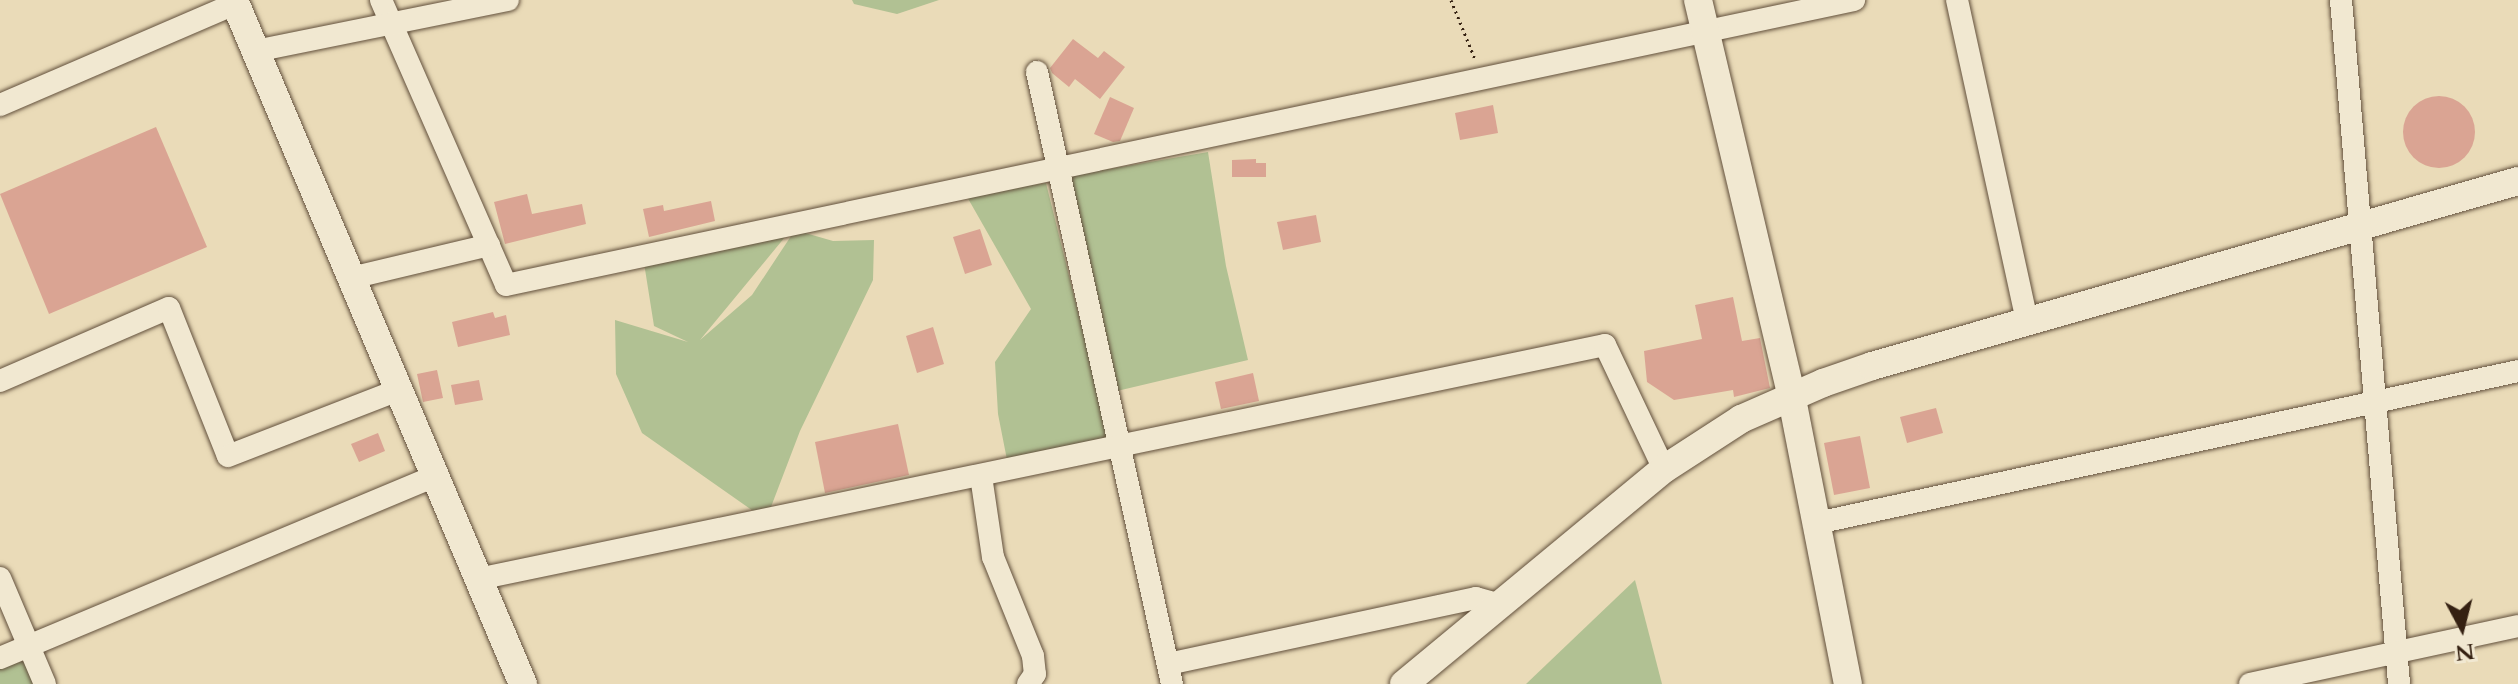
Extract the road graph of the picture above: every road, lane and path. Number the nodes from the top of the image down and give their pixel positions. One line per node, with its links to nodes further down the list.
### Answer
1 (381, 0): 9 (street)
2 (508, 0): 9 (street)
3 (1451, 0): 13 (path)
4 (1698, 0): 10 (street)
5 (1854, 0): 10 (street)
6 (1957, 0): 20 (street)
7 (2341, 0): 17 (street)
8 (235, 2): 11 (street); 14 (street)
9 (390, 22): 11 (street); 18 (street)
10 (1705, 30): 13 (street); 24 (street)
11 (255, 51): 19 (street)
12 (1037, 72): 15 (street)
13 (1482, 77): 15 (street)
14 (0, 105)
15 (1056, 168): 18 (street); 26 (street)
16 (2518, 181): 17 (street)
17 (2361, 226): 20 (street); 25 (street)
18 (489, 245): 19 (street)
19 (351, 278): 23 (street)
20 (2027, 322): 24 (street)
21 (2518, 371): 25 (street)
22 (0, 381): 23 (street)
23 (398, 390): 28 (street)
24 (1792, 399): 27 (street); 30 (street)
25 (2375, 401): 30 (street); 36 (street)
26 (1119, 448): 27 (street); 29 (street); 38 (street)
27 (1664, 469): 33 (street)
28 (435, 476): 32 (street); 35 (street)
29 (981, 476): 32 (street); 42 (street)
30 (1817, 523): 44 (street)
31 (0, 578): 35 (street)
32 (478, 579): 41 (street)
33 (1500, 605): 38 (street); 39 (street)
34 (2518, 626): 36 (street)
35 (28, 645): 37 (street); 40 (street)
36 (2396, 652): 45 (street); 46 (street)
37 (0, 658)
38 (1170, 674)
39 (1434, 674): 43 (street)
40 (45, 684)
41 (523, 684)
42 (1028, 684)
43 (1404, 684)
44 (1848, 684)
45 (2250, 684)
46 (2399, 684)

